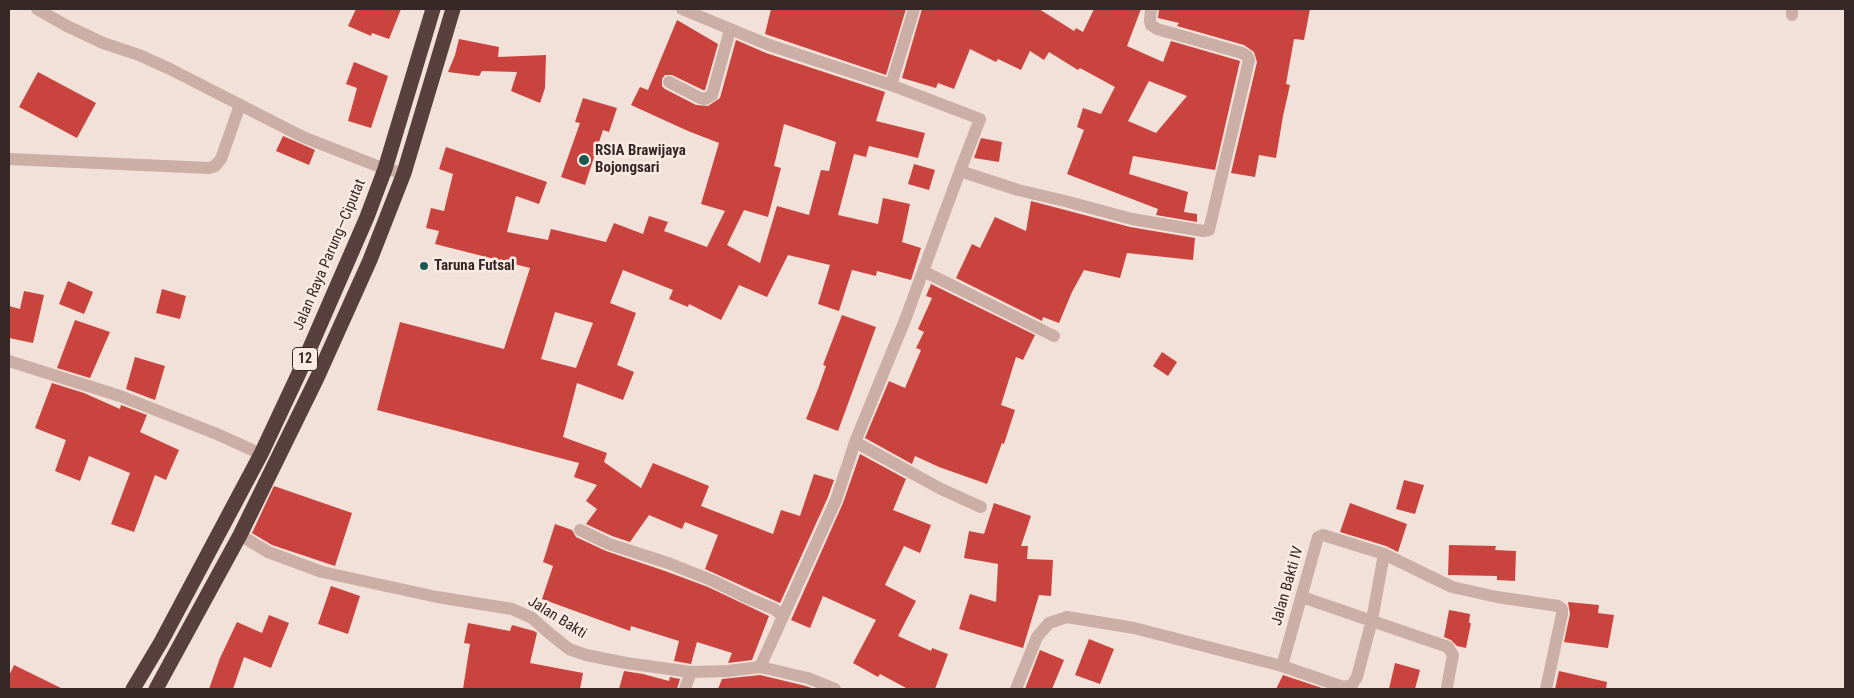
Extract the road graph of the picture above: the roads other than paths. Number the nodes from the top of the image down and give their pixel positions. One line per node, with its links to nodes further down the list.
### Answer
1 (37, 9): 10 (street)
2 (433, 9): 12 (highway, Jalan Raya Parung—Ciputat / 12)
3 (452, 9): 14 (highway, 12)
4 (685, 9): 7 (street)
5 (914, 9): 9 (street)
6 (1151, 9): 13 (street)
7 (730, 30): 8 (street); 9 (street)
8 (670, 82)
9 (891, 85): 13 (street)
10 (240, 106): 11 (street); 12 (street)
11 (9, 159)
12 (385, 169): 14 (street); 19 (highway, Jalan Raya Parung—Ciputat / 12)
13 (960, 171): 15 (street)
14 (404, 173): 22 (highway, 12)
15 (923, 271): 16 (street); 18 (street)
16 (1054, 336)
17 (9, 361): 19 (street)
18 (855, 442): 20 (street); 25 (street)
19 (261, 454): 31 (highway, Jalan Raya Parung—Ciputat / 12)
20 (981, 506)
21 (580, 530): 25 (street)
22 (240, 535): 29 (street, Jalan Bakti); 32 (highway, 12)
23 (1384, 554): 24 (street, Jalan Bakti IV); 26 (street); 36 (street, Jalan Bakti IV)
24 (1302, 597): 26 (street); 27 (street, Jalan Bakti IV)
25 (783, 616): 28 (street)
26 (1372, 620): 27 (street); 30 (street)
27 (1282, 666): 35 (street)
28 (760, 667): 29 (street, Jalan Bakti); 34 (street, Jalan Bakti)
29 (691, 672): 33 (street)
30 (1447, 687)
31 (134, 689)
32 (156, 689)
33 (685, 689)
34 (833, 689)
35 (1016, 689)
36 (1546, 689)

